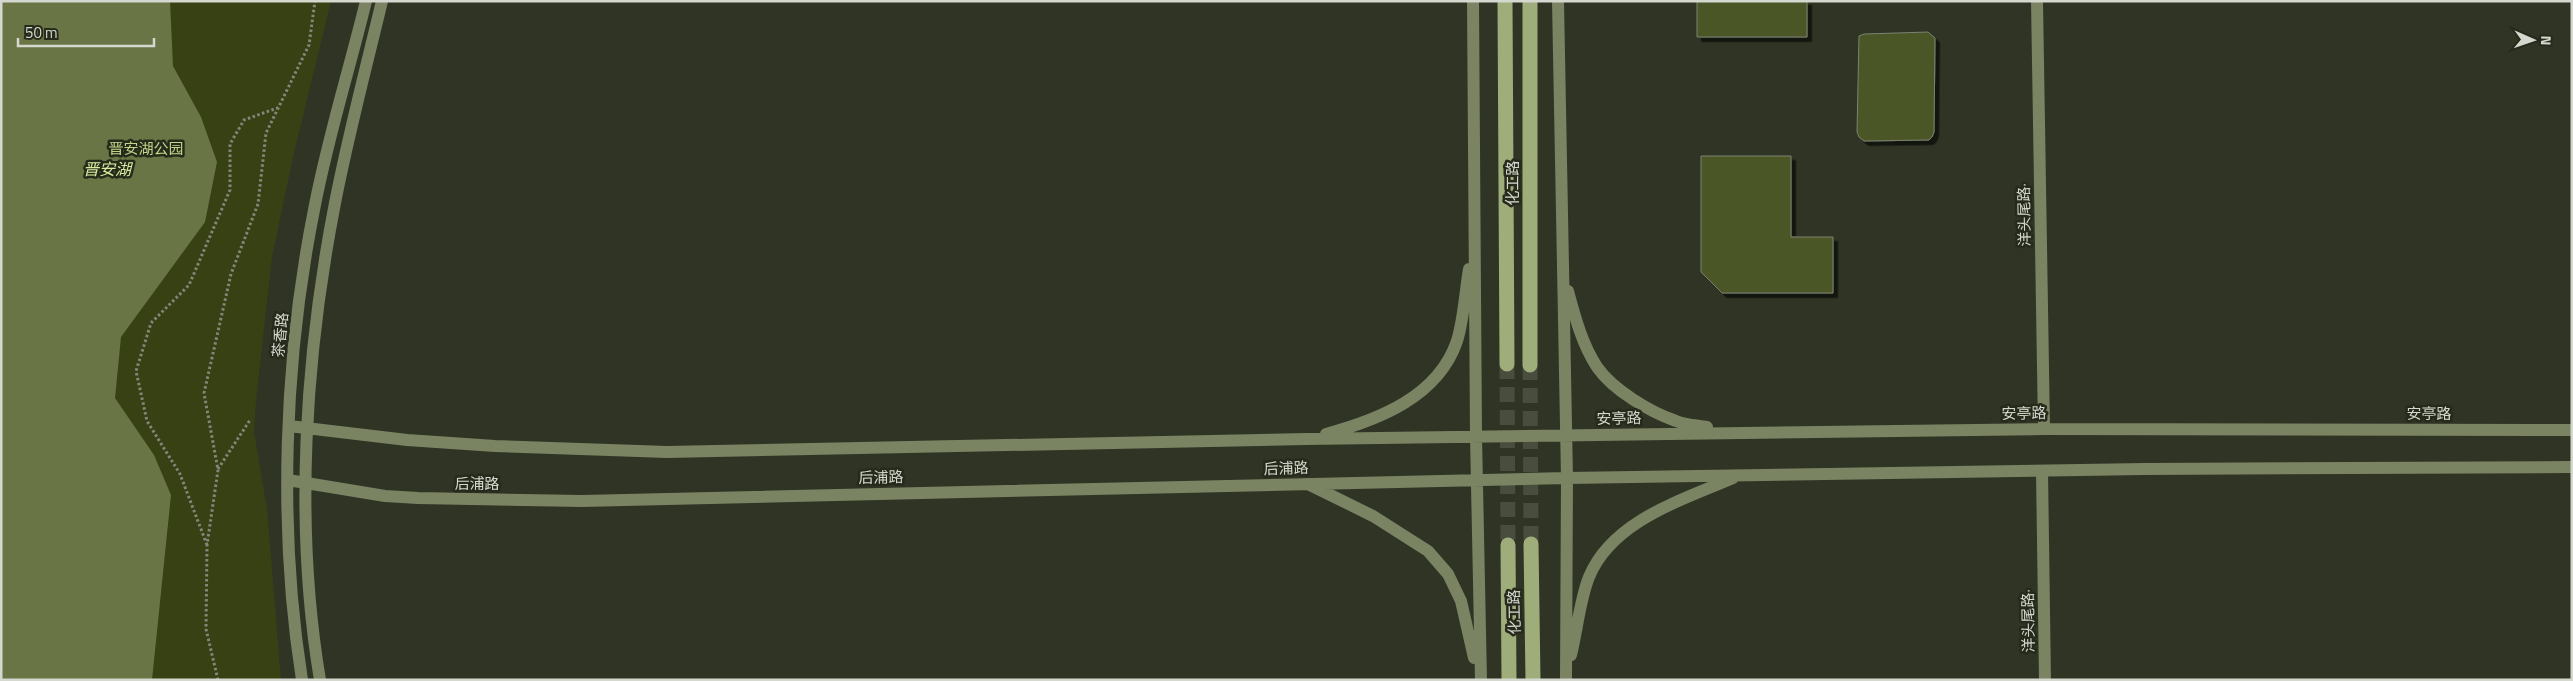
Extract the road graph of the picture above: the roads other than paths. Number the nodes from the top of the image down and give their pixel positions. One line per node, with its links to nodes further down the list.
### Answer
1 (366, 1): 12 (main road, 茶香路)
2 (382, 1): 13 (main road)
3 (1473, 1): 8 (main road)
4 (1505, 1): 10 (highway, 化工路)
5 (1530, 1): 11 (highway, 化工路)
6 (1558, 1): 9 (main road)
7 (2037, 1): 14 (main road, 洋头尾路·)
8 (1475, 237): 18 (main road); 19 (main road)
9 (1563, 273): 16 (main road); 17 (main road)
10 (1507, 364)
11 (1530, 365)
12 (289, 426): 13 (main road, 后浦路); 24 (main road, 茶香路)
13 (308, 429): 19 (main road, 后浦路); 27 (main road)
14 (2044, 429): 15 (main road, 安亭路); 16 (main road, 安亭路)
15 (2572, 430)
16 (1739, 433): 17 (main road, 安亭路)
17 (1566, 435): 18 (main road, 安亭路); 23 (main road)
18 (1476, 436): 19 (main road, 后浦路); 25 (main road)
19 (1306, 439)
20 (2572, 467): 21 (main road)
21 (2042, 471): 22 (main road); 36 (main road, 洋头尾路·)
22 (1740, 476): 23 (main road); 35 (main road)
23 (1567, 478): 25 (main road); 35 (main road)
24 (288, 480): 27 (main road, 后浦路); 30 (main road, 茶香路)
25 (1476, 480): 26 (main road, 后浦路); 32 (main road)
26 (1305, 483): 27 (main road, 后浦路); 32 (main road)
27 (308, 484): 31 (main road)
28 (1531, 544): 34 (highway, 化工路)
29 (1508, 545): 33 (highway, 化工路)
30 (302, 680)
31 (320, 680)
32 (1480, 680)
33 (1509, 680)
34 (1533, 680)
35 (1566, 680)
36 (2045, 680)

